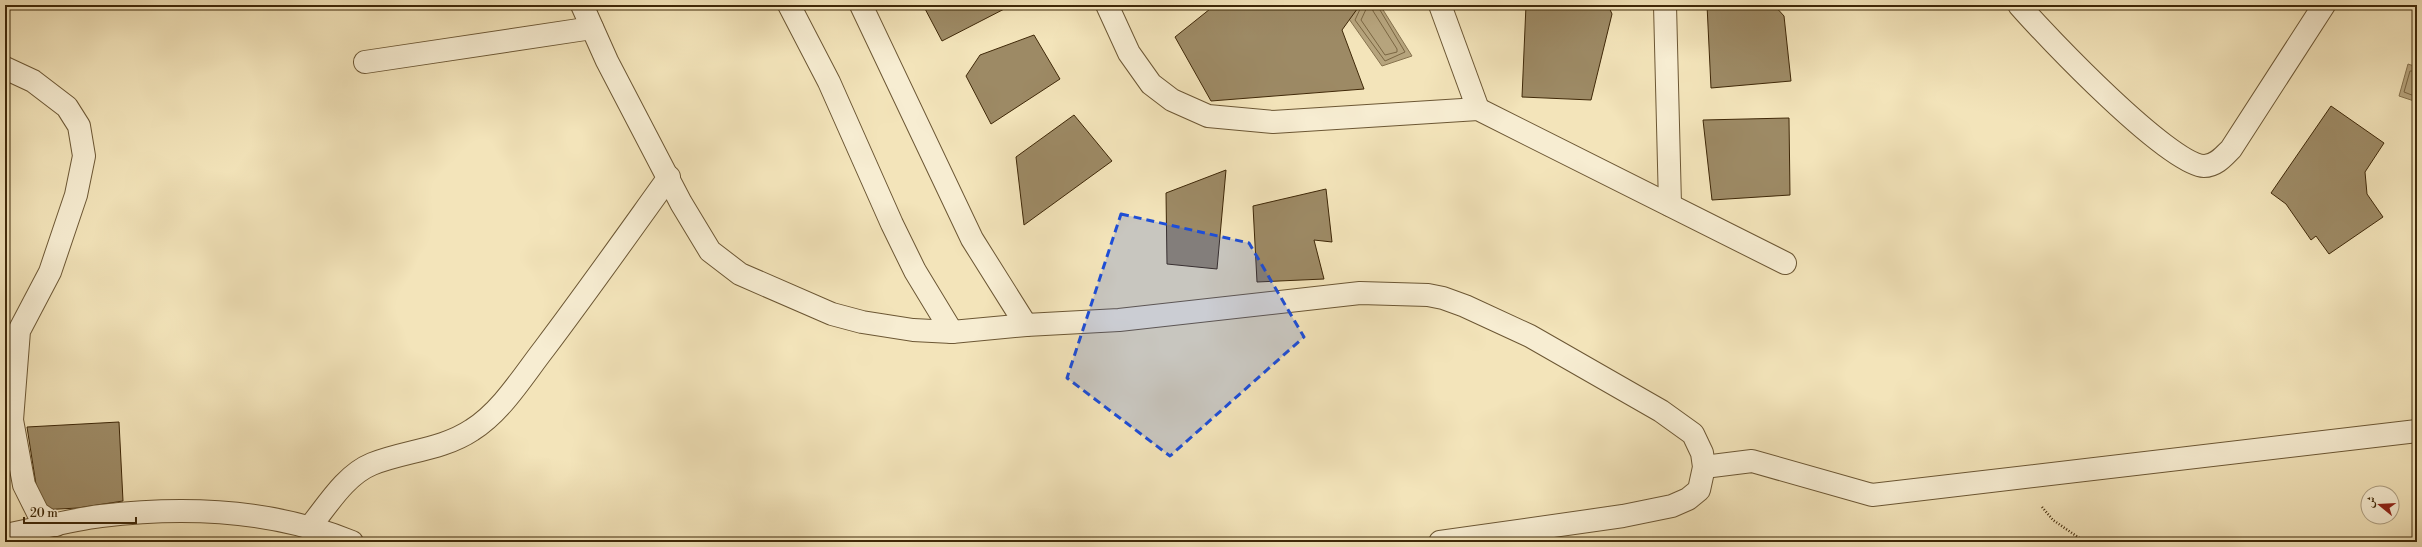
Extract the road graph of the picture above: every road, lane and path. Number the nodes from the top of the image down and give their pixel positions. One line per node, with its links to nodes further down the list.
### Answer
1 (582, 5): 9 (street)
2 (789, 5): 17 (street)
3 (861, 5): 16 (street)
4 (1107, 5): 12 (street)
5 (1440, 5): 12 (street)
6 (1665, 5): 14 (street)
7 (2019, 5): 8 (street)
8 (2324, 5)
9 (592, 28): 10 (street); 13 (street)
10 (365, 62)
11 (5, 68): 21 (street)
12 (1478, 109): 14 (street)
13 (669, 177): 17 (street); 22 (street)
14 (1670, 205): 15 (street)
15 (1785, 263)
16 (1026, 324): 17 (street); 19 (street)
17 (952, 332)
18 (2417, 431): 20 (street)
19 (1704, 467): 20 (street); 25 (street)
20 (2014, 477): 26 (path)
21 (56, 525): 22 (street); 23 (street)
22 (309, 528): 24 (street)
23 (5, 535)
24 (352, 542)
25 (1440, 542)
26 (2085, 542)

